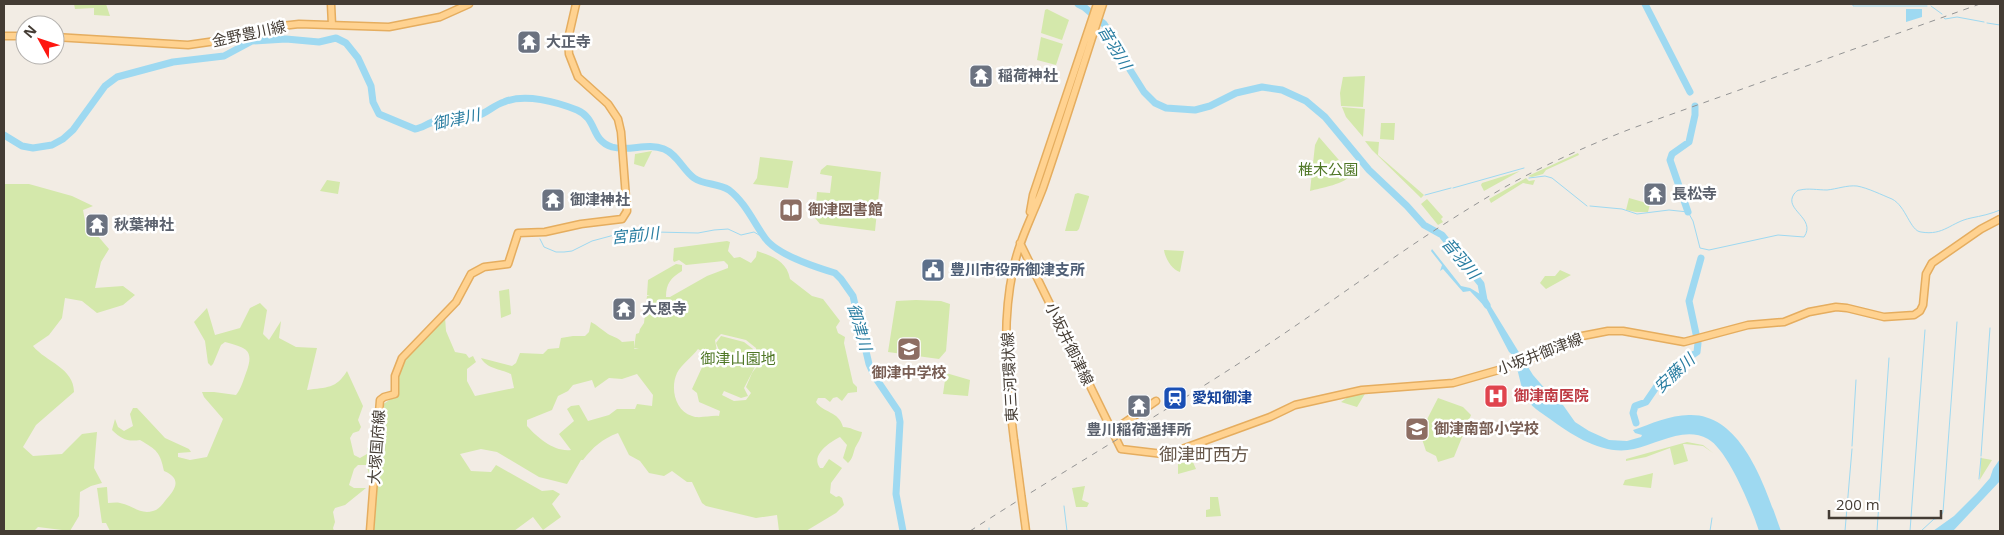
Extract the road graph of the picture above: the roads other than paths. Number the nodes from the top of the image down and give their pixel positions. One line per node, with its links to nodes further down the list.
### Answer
1 (331, 4): 6 (main road)
2 (469, 4): 6 (main road, 金野豊川線)
3 (576, 4): 13 (main road, 大塚国府線)
4 (1097, 4): 7 (main road, 東三河環状線)
5 (1103, 4): 7 (main road, 東三河環状線)
6 (332, 25): 8 (main road, 金野豊川線)
7 (1091, 31): 10 (main road, 東三河環状線)
8 (65, 38)
9 (2000, 219): 12 (main road, 小坂井御津線)
10 (1020, 243): 12 (main road, 小坂井御津線); 14 (main road, 東三河環状線, bridge)
11 (1156, 401): 12 (main road)
12 (1111, 432)
13 (370, 531)
14 (1026, 531)

